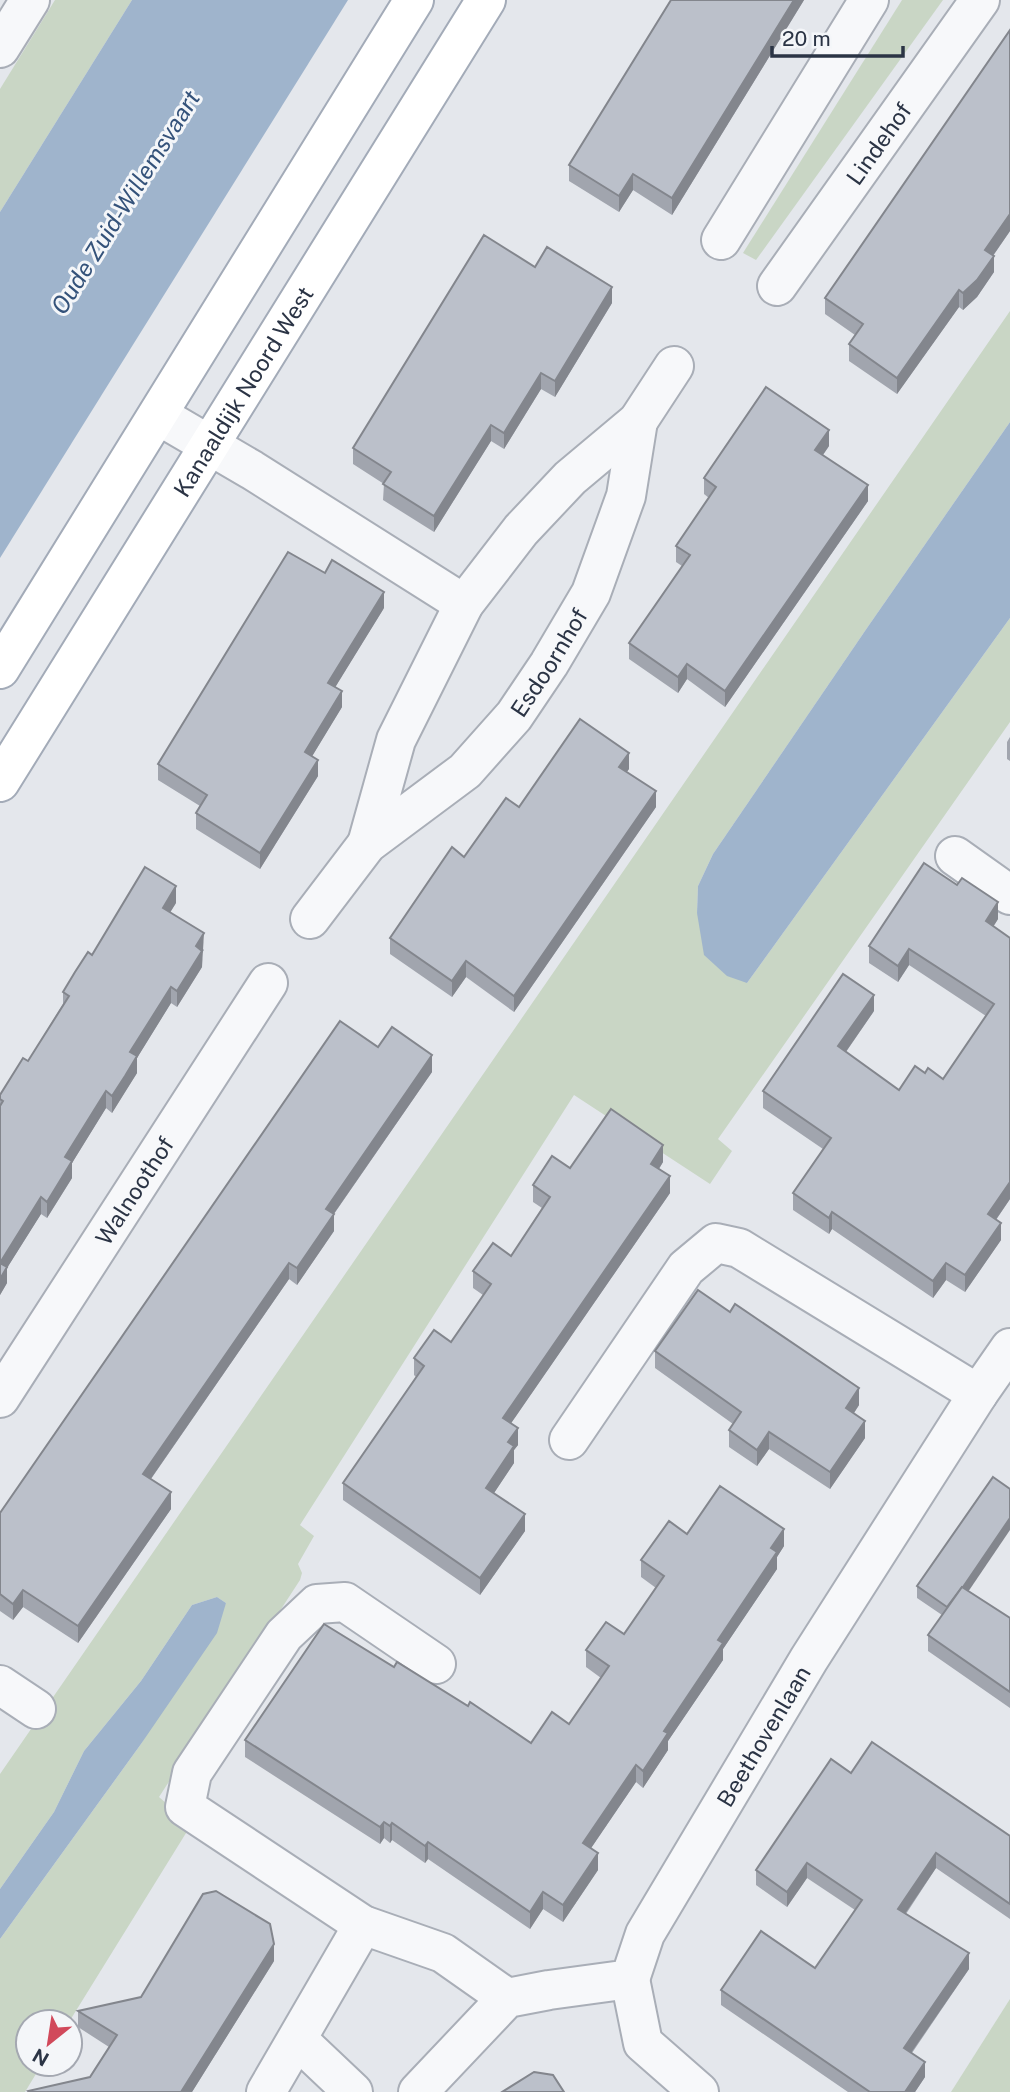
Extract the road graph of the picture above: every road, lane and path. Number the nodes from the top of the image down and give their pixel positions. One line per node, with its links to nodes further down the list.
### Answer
1 (30, 0): 6 (street)
2 (414, 0): 10 (main road)
3 (486, 0): 12 (main road, Kanaaldijk Noord West)
4 (869, 0): 7 (street)
5 (980, 0): 8 (street, Lindehof)
6 (0, 48)
7 (721, 240)
8 (776, 286)
9 (674, 366): 11 (street, Esdoornhof)
10 (158, 415): 12 (street); 14 (main road)
11 (638, 421): 13 (street, Esdoornhof); 16 (street, Esdoornhof)
12 (210, 446): 13 (street); 15 (main road, Kanaaldijk Noord West)
13 (464, 604): 16 (street, Esdoornhof)
14 (0, 669)
15 (0, 782)
16 (367, 844): 19 (street, Esdoornhof)
17 (955, 856): 18 (street)
18 (1010, 895)
19 (310, 919)
20 (268, 983): 23 (street, Walnoothof)
21 (1010, 1348): 22 (street, Beethovenlaan)
22 (978, 1394): 24 (street); 29 (street, Beethovenlaan)
23 (0, 1398)
24 (569, 1440)
25 (436, 1664): 28 (street)
26 (0, 1685): 27 (street)
27 (36, 1709)
28 (363, 1925): 30 (street); 31 (street)
29 (629, 1979): 30 (street); 35 (street)
30 (507, 1998): 34 (street)
31 (298, 2040): 32 (street); 33 (street)
32 (266, 2092)
33 (353, 2092)
34 (418, 2092)
35 (699, 2092)

